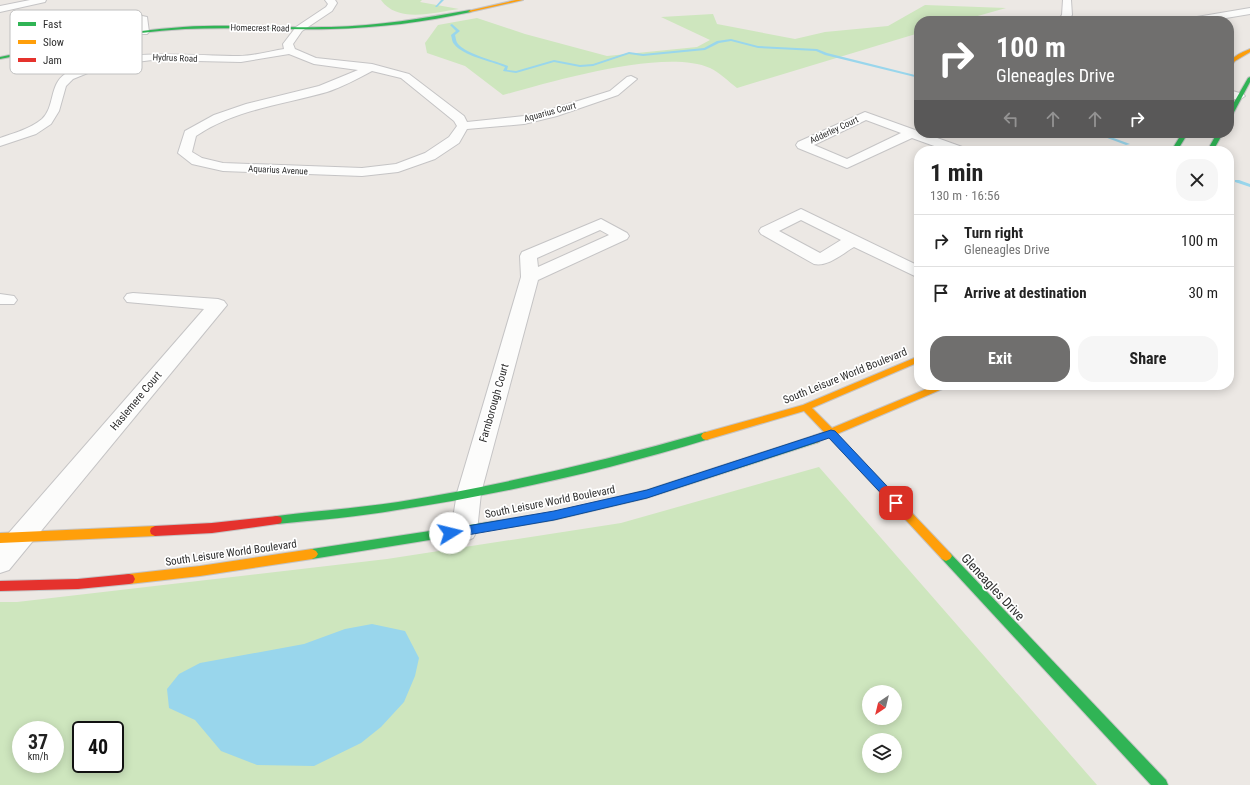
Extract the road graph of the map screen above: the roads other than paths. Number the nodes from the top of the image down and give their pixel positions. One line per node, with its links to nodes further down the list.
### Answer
1 (42, 0): 5 (street)
2 (329, 0): 10 (street)
3 (521, 0): 10 (street, Homecrest Road)
4 (1067, 0): 7 (street)
5 (0, 9)
6 (1250, 11): 8 (street)
7 (1066, 16)
8 (1220, 16)
9 (142, 19): 11 (street)
10 (299, 29): 11 (street, Homecrest Road); 13 (street)
11 (144, 32)
12 (1250, 50): 17 (street)
13 (290, 51): 16 (street, Hydrus Road); 18 (street)
14 (10, 56): 15 (street, Homecrest Road)
15 (0, 58)
16 (142, 58)
17 (1234, 59)
18 (372, 67): 23 (street); 23 (street, Aquarius Avenue)
19 (77, 74): 26 (street, Hydrus Road)
20 (1250, 78): 22 (street)
21 (631, 79): 23 (street, Aquarius Court)
22 (1234, 95)
23 (463, 126)
24 (912, 133): 24 (street, Adderley Court)
25 (925, 138): 27 (street, Adderley Court)
26 (0, 142)
27 (947, 146)
28 (853, 240): 29 (street)
29 (914, 270)
30 (530, 277): 36 (street, Farnborough Court)
31 (133, 298): 38 (street, Haslemere Court)
32 (914, 361): 34 (street, South Leisure World Boulevard)
33 (932, 390): 35 (street, South Leisure World Boulevard)
34 (806, 407): 35 (street, Gleneagles Drive); 36 (street, South Leisure World Boulevard)
35 (831, 434): 37 (street, South Leisure World Boulevard); 41 (street, Gleneagles Drive)
36 (469, 493): 37 (street, Farnborough Court); 38 (street, South Leisure World Boulevard)
37 (464, 531): 40 (street, South Leisure World Boulevard)
38 (10, 538): 39 (street, Haslemere Court)
39 (0, 562)
40 (0, 586)
41 (1161, 785)

